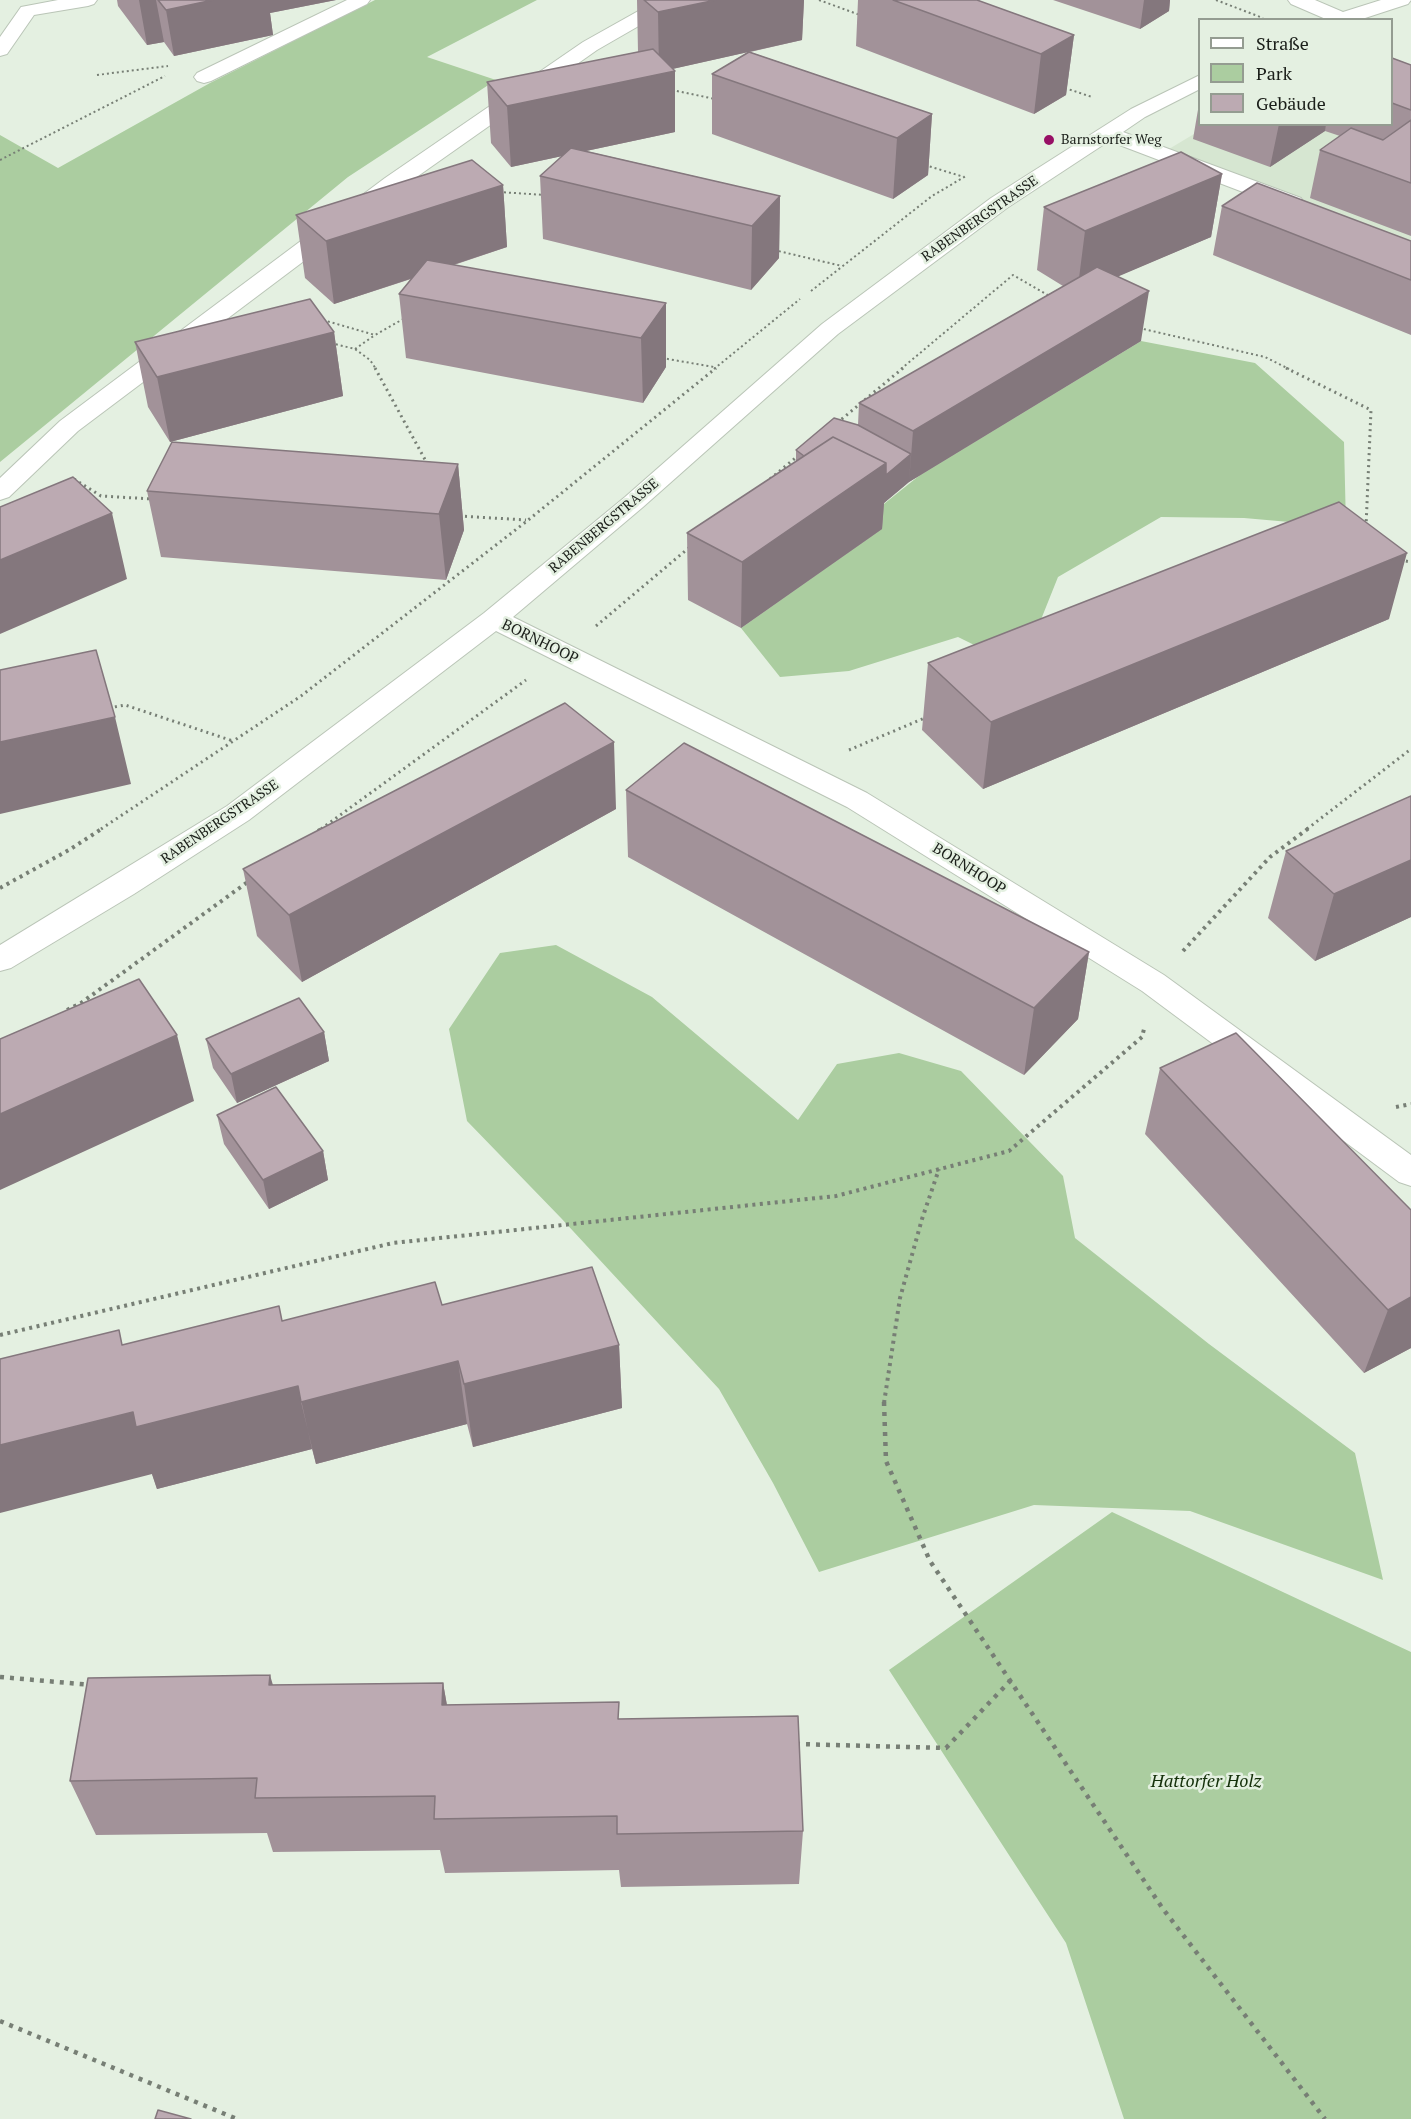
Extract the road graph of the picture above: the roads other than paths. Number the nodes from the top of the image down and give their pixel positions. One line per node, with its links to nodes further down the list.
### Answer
1 (88, 0): 8 (lane)
2 (361, 0): 9 (lane)
3 (675, 0): 13 (street)
4 (1298, 0): 6 (street)
5 (1401, 0): 7 (street)
6 (1338, 18)
7 (1343, 18)
8 (0, 50)
9 (204, 77)
10 (1198, 82): 11 (street, RABENBERGSTRASSE)
11 (1107, 133): 12 (street); 14 (street, RABENBERGSTRASSE)
12 (1312, 210)
13 (0, 492)
14 (494, 619): 15 (street, RABENBERGSTRASSE); 16 (street, BORNHOOP)
15 (0, 960)
16 (1411, 1173)

